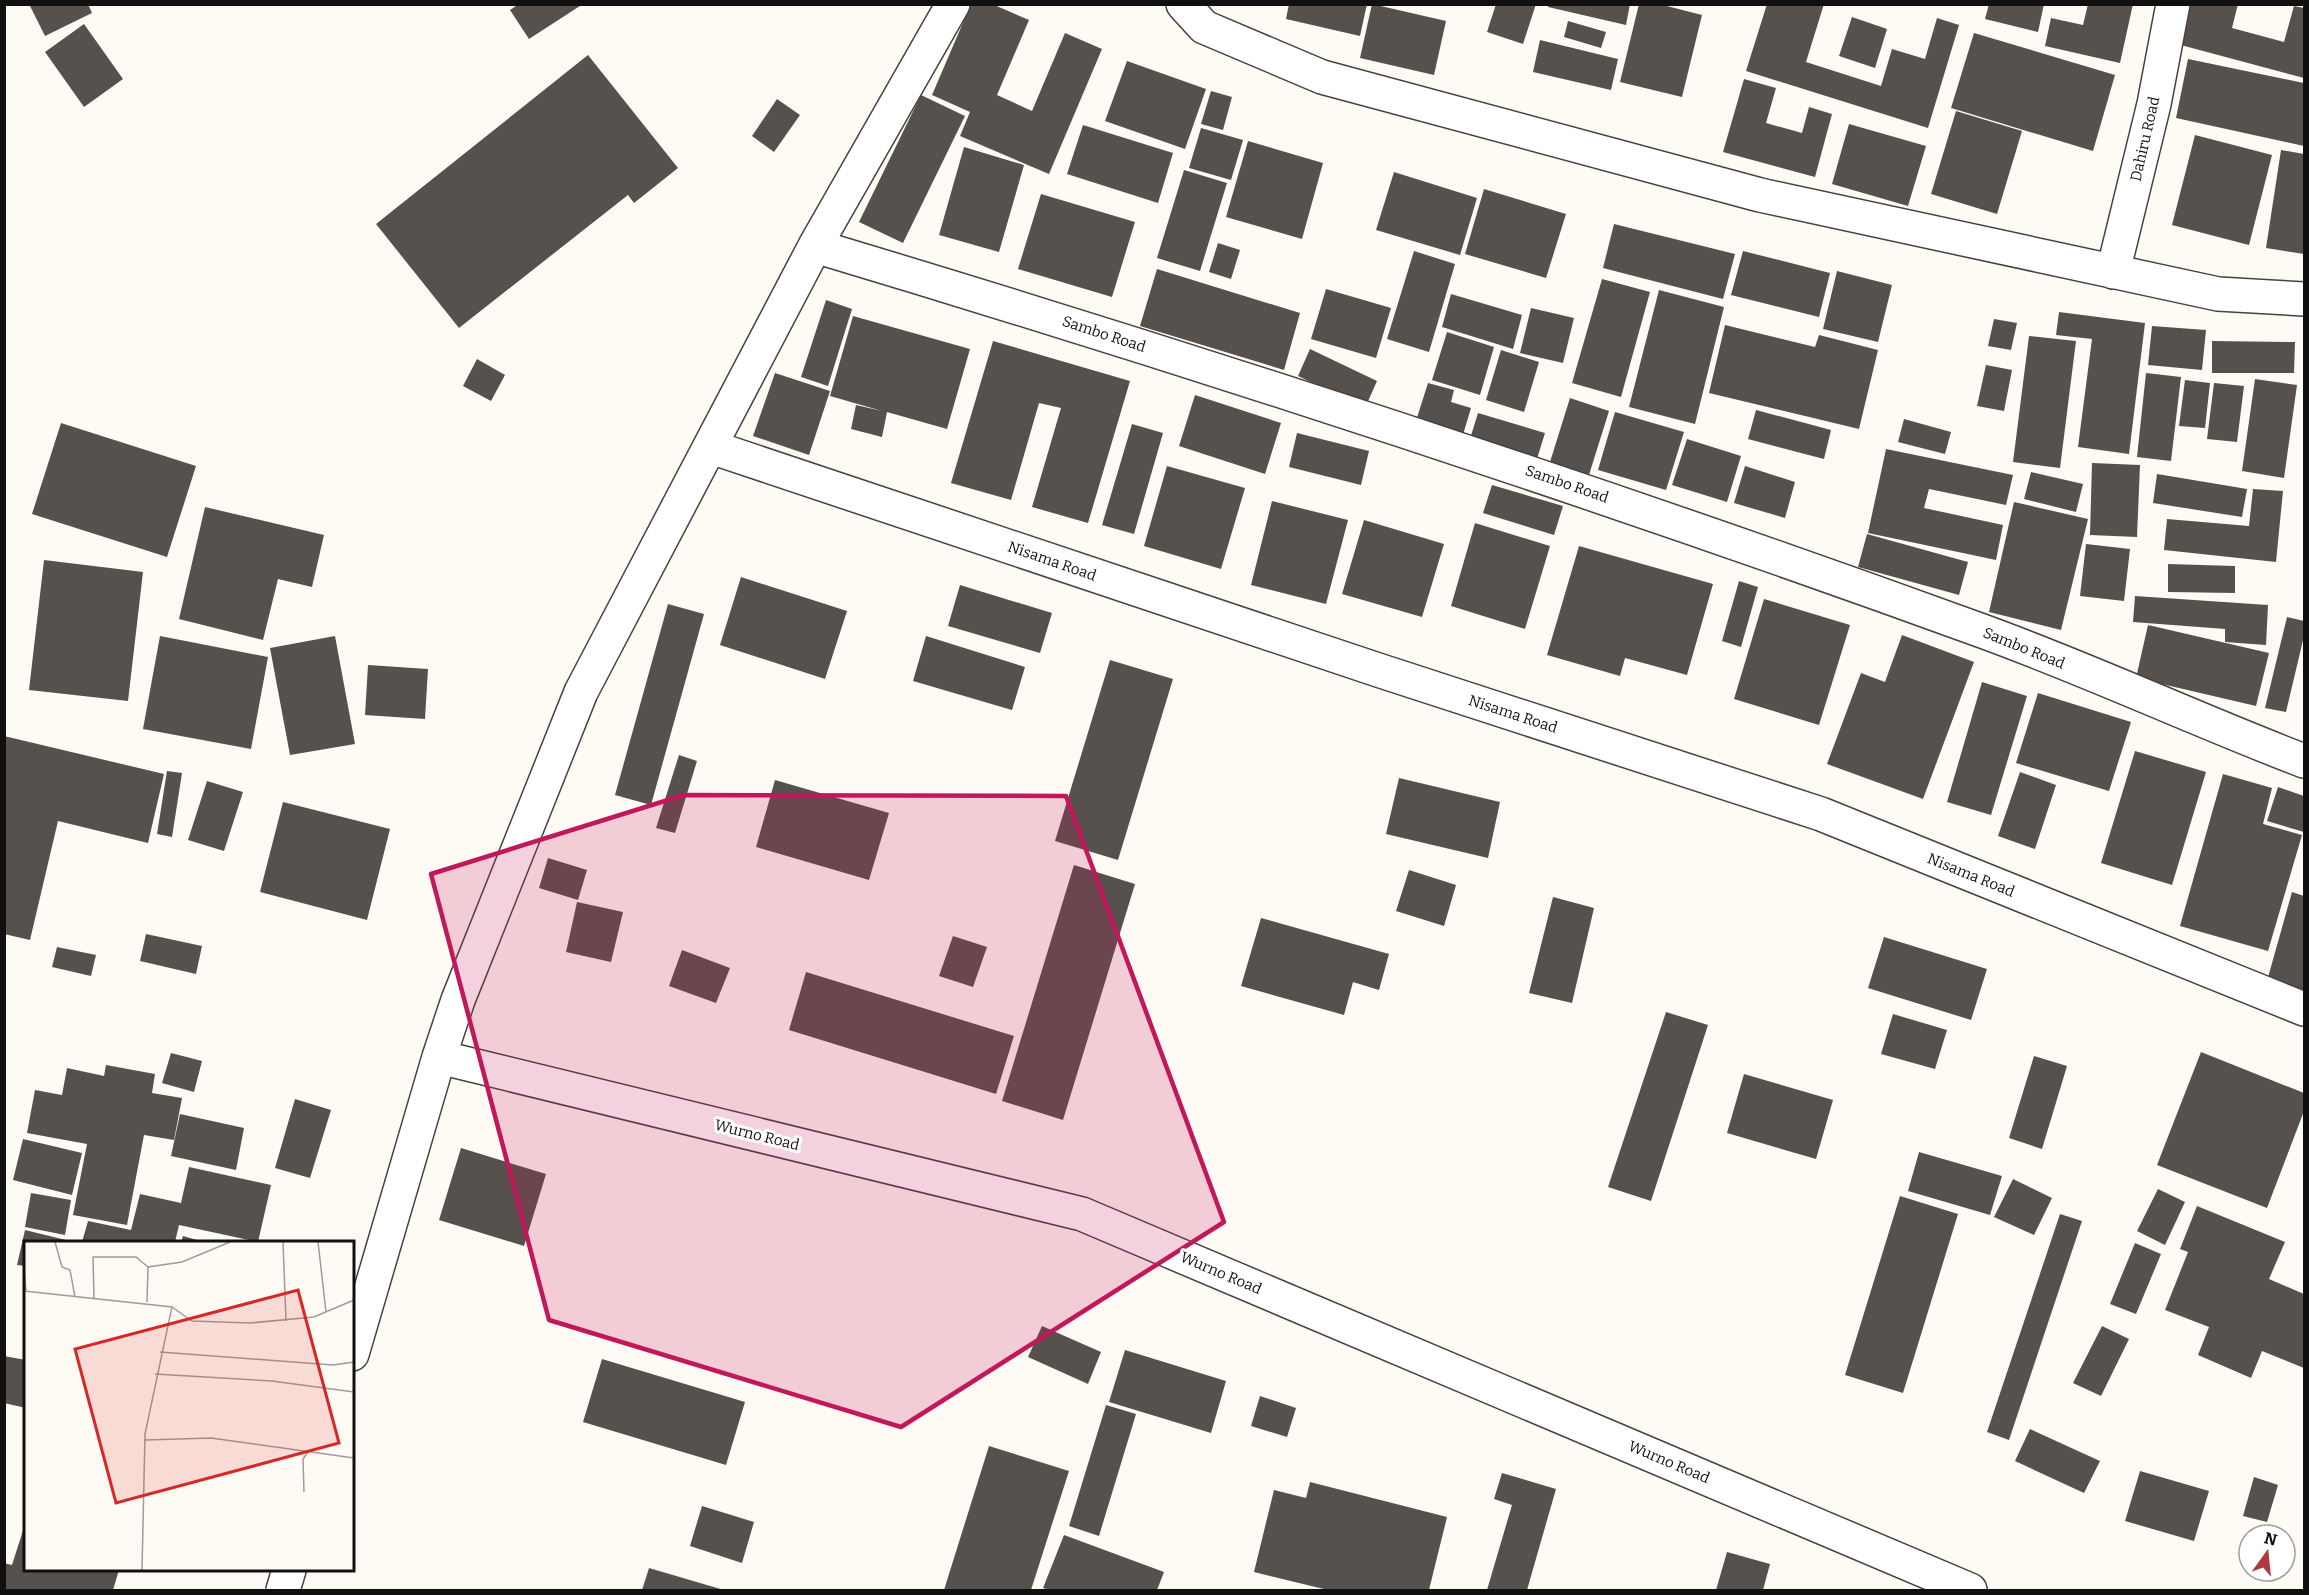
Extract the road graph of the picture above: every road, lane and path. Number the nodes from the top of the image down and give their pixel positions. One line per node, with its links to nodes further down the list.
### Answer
1 (953, 4): 4 (street)
2 (1183, 4): 5 (street)
3 (2173, 4): 5 (street, Dahiru Road)
4 (815, 246): 7 (street); 8 (street, Sambo Road)
5 (2113, 272): 6 (street)
6 (2304, 299)
7 (711, 447): 9 (street, Nisama Road); 10 (street)
8 (2304, 761)
9 (2304, 1008)
10 (439, 1057): 11 (street); 14 (street, Wurno Road)
11 (354, 1347)
12 (289, 1571): 13 (street)
13 (283, 1590)
14 (1970, 1590)

